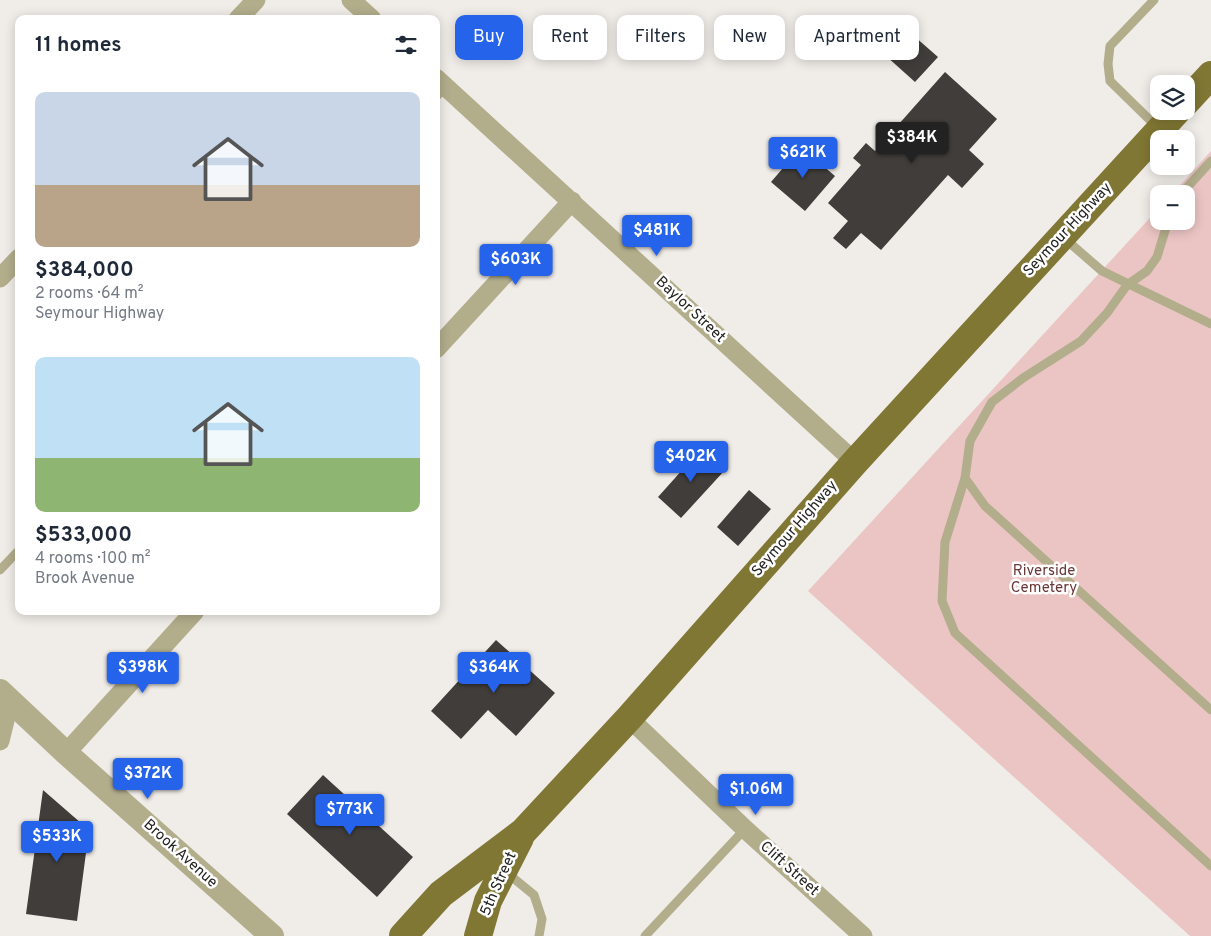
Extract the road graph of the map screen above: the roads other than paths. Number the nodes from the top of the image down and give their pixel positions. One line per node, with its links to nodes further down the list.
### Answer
1 (256, 0): 4 (street)
2 (351, 0): 5 (street)
3 (1154, 0): 9 (lane)
4 (242, 15)
5 (368, 15)
6 (1211, 75): 8 (main road)
7 (440, 88): 13 (street, Baylor Street)
8 (1195, 92)
9 (1150, 107)
10 (1169, 120): 15 (main road, Seymour Highway)
11 (1211, 161): 12 (lane)
12 (1189, 185)
13 (572, 201): 20 (street); 21 (street, Baylor Street)
14 (1165, 230): 18 (lane)
15 (1062, 236): 18 (lane); 21 (main road, Seymour Highway)
16 (15, 262): 17 (street)
17 (0, 278)
18 (1127, 285): 19 (lane); 22 (lane)
19 (1211, 324)
20 (440, 345)
21 (855, 462): 28 (main road, Seymour Highway)
22 (965, 478): 27 (lane); 33 (lane)
23 (15, 554): 24 (lane)
24 (0, 570)
25 (192, 615): 30 (street)
26 (5, 695): 29 (street); 30 (street, Brook Avenue)
27 (1211, 710)
28 (629, 718): 31 (street, Clift Street); 32 (main road, Seymour Highway)
29 (0, 741)
30 (66, 753): 36 (street, Brook Avenue)
31 (745, 829): 41 (lane); 42 (street, Clift Street)
32 (523, 832): 34 (main road, 5th Street); 37 (main road, Seymour Highway)
33 (1211, 866)
34 (504, 870): 35 (main road, 5th Street); 40 (lane)
35 (488, 901): 38 (main road); 39 (main road, 5th Street)
36 (272, 936)
37 (403, 936)
38 (460, 936)
39 (478, 936)
40 (539, 936)
41 (645, 936)
42 (863, 936)

